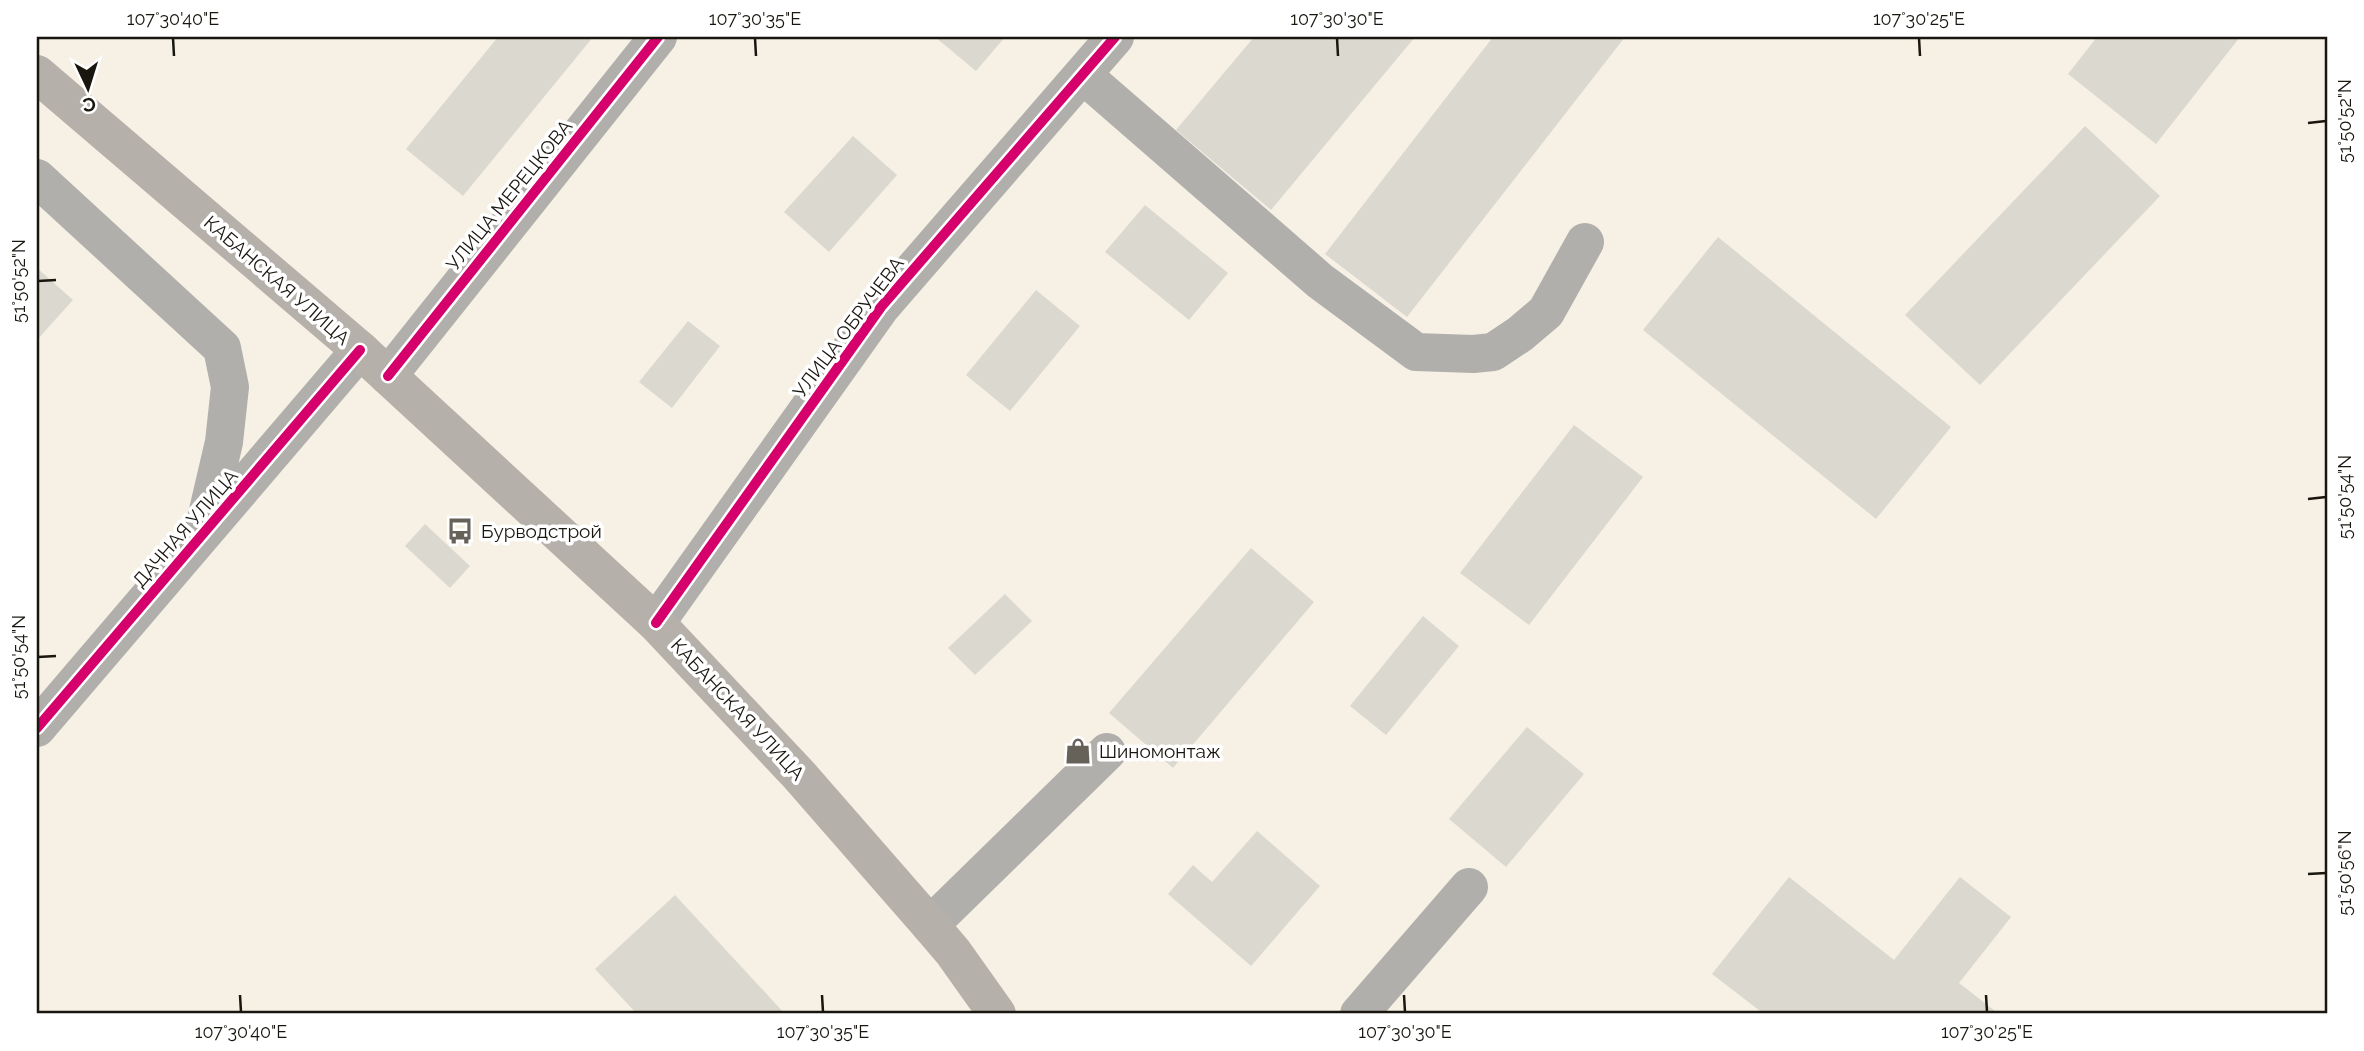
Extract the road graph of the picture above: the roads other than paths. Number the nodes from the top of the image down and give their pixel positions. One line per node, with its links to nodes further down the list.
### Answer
1 (658, 37): 8 (street, УЛИЦА МЕРЕЦКОВА)
2 (1115, 37): 4 (street, УЛИЦА ОБРУЧЕВА)
3 (37, 74): 7 (main road, КАБАНСКАЯ УЛИЦА)
4 (1083, 75): 6 (street); 10 (street, УЛИЦА ОБРУЧЕВА)
5 (37, 178): 9 (street)
6 (1585, 242)
7 (360, 350): 8 (main road, КАБАНСКАЯ УЛИЦА); 9 (street, ДАЧНАЯ УЛИЦА)
8 (388, 376): 10 (main road, КАБАНСКАЯ УЛИЦА)
9 (203, 534): 11 (street, ДАЧНАЯ УЛИЦА)
10 (656, 623): 14 (main road, КАБАНСКАЯ УЛИЦА)
11 (37, 728)
12 (1107, 751): 14 (street)
13 (1469, 887): 16 (street)
14 (930, 925): 15 (main road, КАБАНСКАЯ УЛИЦА)
15 (997, 1014)
16 (1359, 1014)

